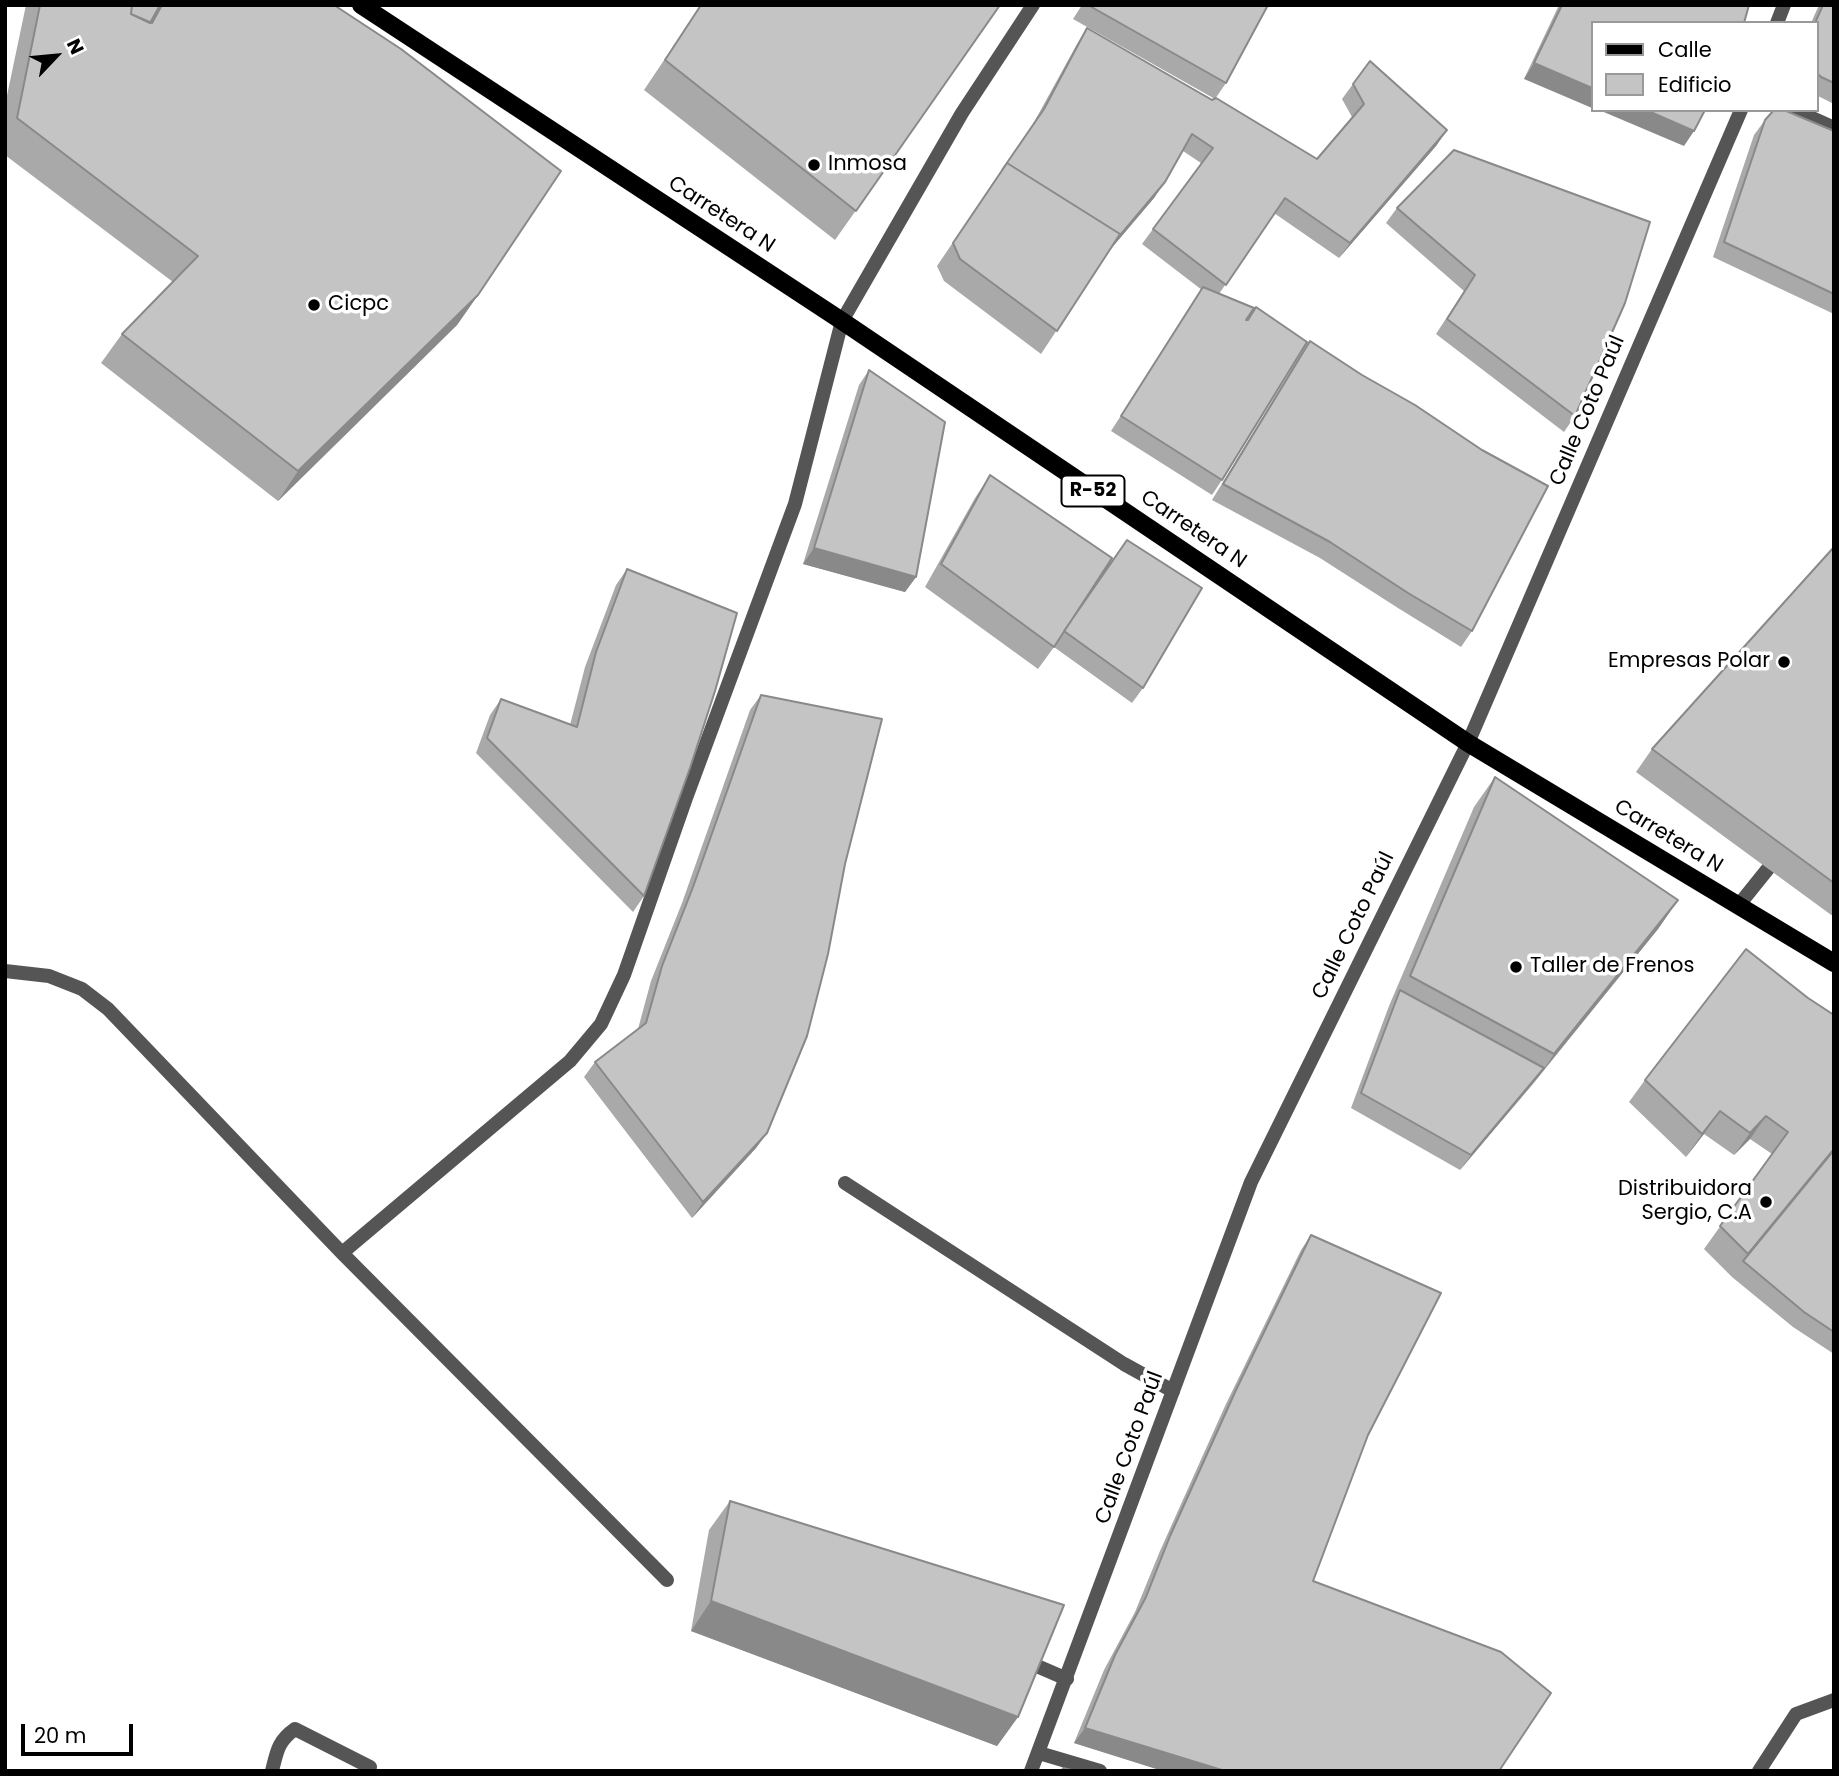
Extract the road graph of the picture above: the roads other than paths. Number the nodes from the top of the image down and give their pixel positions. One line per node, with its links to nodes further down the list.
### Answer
1 (361, 5): 6 (main road, Carretera N / R-52)
2 (1033, 5): 6 (street)
3 (1740, 112): 7 (street, Calle Coto Paúl)
4 (1798, 112): 5 (street)
5 (1834, 128)
6 (842, 321): 7 (main road, Carretera N / R-52); 13 (street)
7 (1468, 743): 9 (main road, Carretera N / R-52); 14 (street, Calle Coto Paúl)
8 (1785, 849): 9 (street)
9 (1738, 906): 10 (main road, Carretera N / R-52)
10 (1834, 963)
11 (5, 971): 13 (street)
12 (845, 1183): 14 (street)
13 (342, 1253): 15 (street)
14 (1174, 1391): 17 (street, Calle Coto Paúl)
15 (667, 1580)
16 (1006, 1654): 17 (street)
17 (1067, 1679): 19 (street, Calle Coto Paúl)
18 (1834, 1700): 24 (street)
19 (1039, 1754): 22 (street, Calle Coto Paúl); 23 (street)
20 (370, 1767): 21 (street)
21 (272, 1771)
22 (1031, 1771)
23 (1100, 1771)
24 (1759, 1771)

